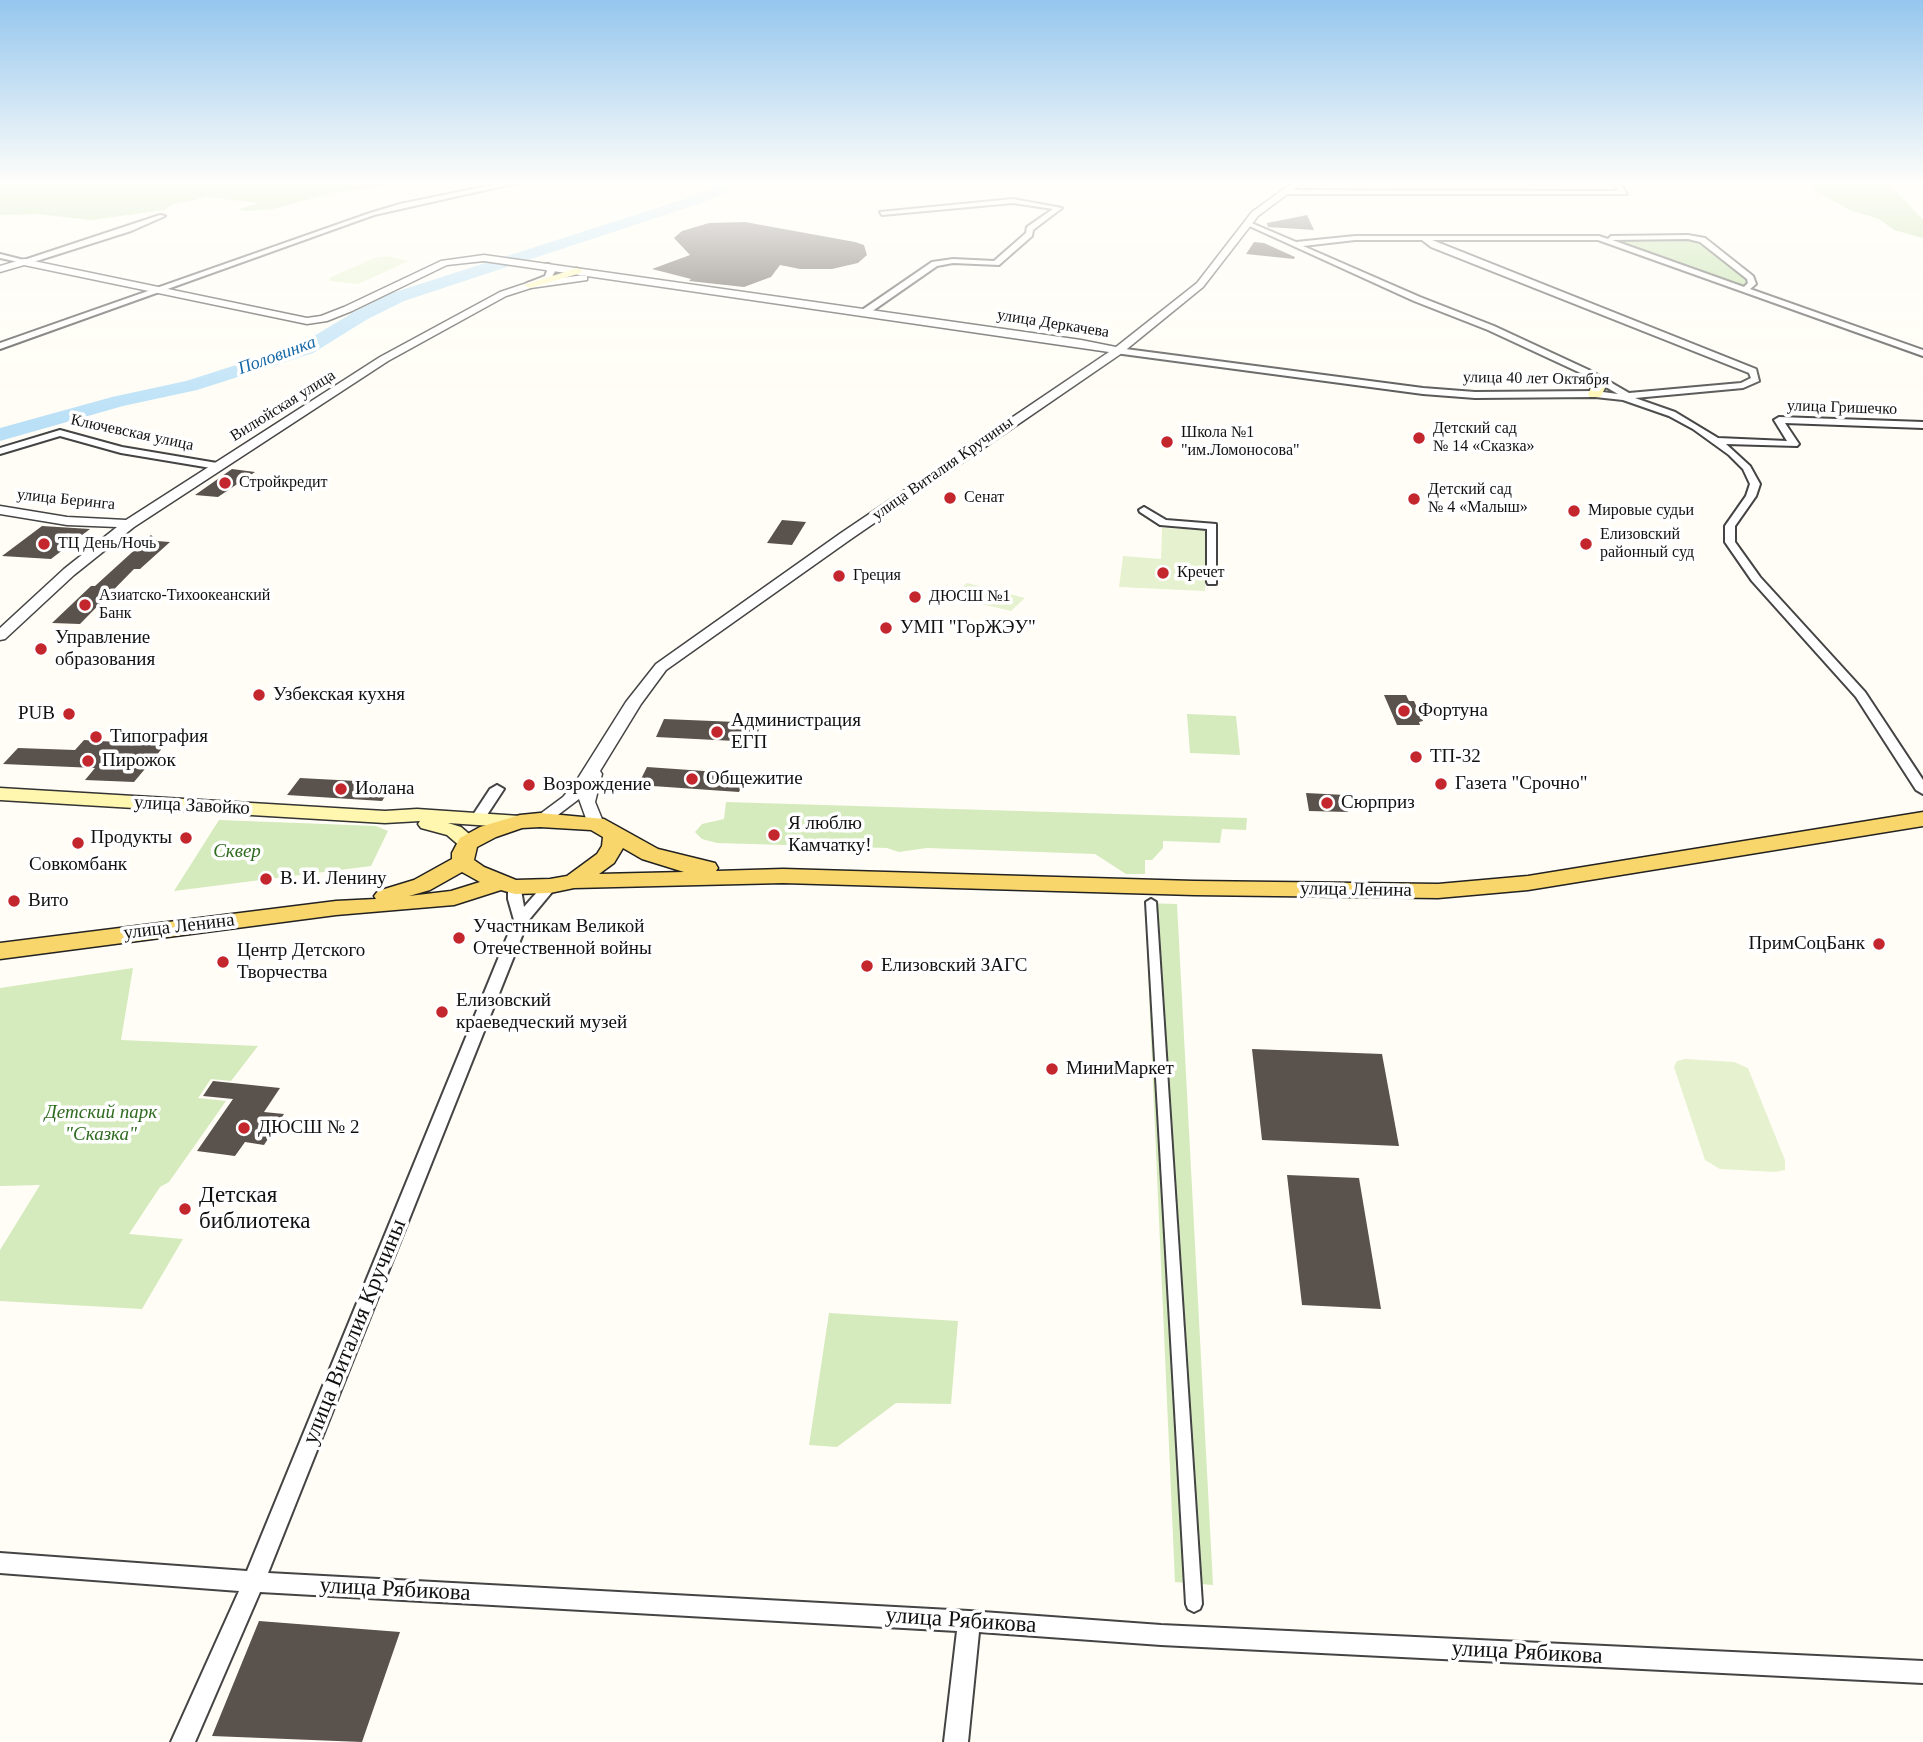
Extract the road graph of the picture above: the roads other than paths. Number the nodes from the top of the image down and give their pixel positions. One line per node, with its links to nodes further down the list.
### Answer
1 (23, 262): 13 (street)
2 (25, 262): 18 (street)
3 (238, 262): 18 (street)
4 (451, 262): 18 (street)
5 (518, 262): 12 (street)
6 (946, 262): 19 (street)
7 (1217, 262): 21 (street, улица Виталия Кручины)
8 (1337, 262): 23 (street)
9 (1478, 262): 24 (street)
10 (1667, 262): 17 (street)
11 (1730, 262): 17 (street)
12 (542, 266): 14 (street); 16 (street)
13 (0, 269)
14 (577, 271): 15 (street); 16 (main road)
15 (619, 277): 16 (street, Вилюйская улица); 19 (street, улица Деркачева)
16 (530, 285): 29 (street, Вилюйская улица)
17 (1744, 290): 22 (street)
18 (157, 291): 20 (street)
19 (861, 312): 21 (street, улица Деркачева)
20 (0, 346)
21 (1118, 351): 23 (street, улица 40 лет Октября); 35 (street, улица Виталия Кручины)
22 (1923, 353)
23 (1598, 388): 24 (street); 25 (street, улица 40 лет Октября)
24 (1629, 396): 25 (street)
25 (1644, 403): 27 (street, улица 40 лет Октября)
26 (1923, 425): 27 (street, улица Гришечко)
27 (1717, 441): 37 (street, улица 40 лет Октября)
28 (0, 451): 29 (street, Ключевская улица)
29 (217, 466): 32 (street, Вилюйская улица)
30 (0, 510): 32 (street, улица Беринга)
31 (1144, 510): 33 (street)
32 (129, 524): 34 (street, Вилюйская улица)
33 (1212, 582)
34 (0, 636)
35 (597, 765): 42 (street, улица Виталия Кручины); 43 (street, улица Виталия Кручины)
36 (497, 789): 40 (street)
37 (1923, 790)
38 (0, 794): 39 (main road, улица Завойко)
39 (385, 817): 40 (main road, улица Завойко); 44 (main road, улица Завойко)
40 (478, 818): 42 (main road, улица Завойко)
41 (1923, 819): 45 (main road, улица Ленина)
42 (530, 821): 43 (main road); 44 (main road, улица Ленина)
43 (606, 829): 45 (main road, улица Ленина); 46 (main road)
44 (466, 853): 47 (main road); 50 (main road, улица Ленина)
45 (783, 876): 46 (main road, улица Ленина)
46 (574, 881): 48 (main road)
47 (508, 885): 48 (main road); 50 (main road, улица Ленина); 51 (street)
48 (550, 886): 51 (street, улица Виталия Кручины)
49 (1151, 902): 55 (street)
50 (358, 905): 52 (main road, улица Ленина)
51 (521, 920): 54 (street, улица Виталия Кручины)
52 (0, 951)
53 (0, 1563): 54 (street, улица Рябикова)
54 (254, 1582): 56 (street, улица Рябикова); 58 (street, улица Виталия Кручины)
55 (1194, 1604)
56 (970, 1621): 57 (street, улица Рябикова); 59 (street)
57 (1923, 1672)
58 (183, 1742)
59 (956, 1742)

